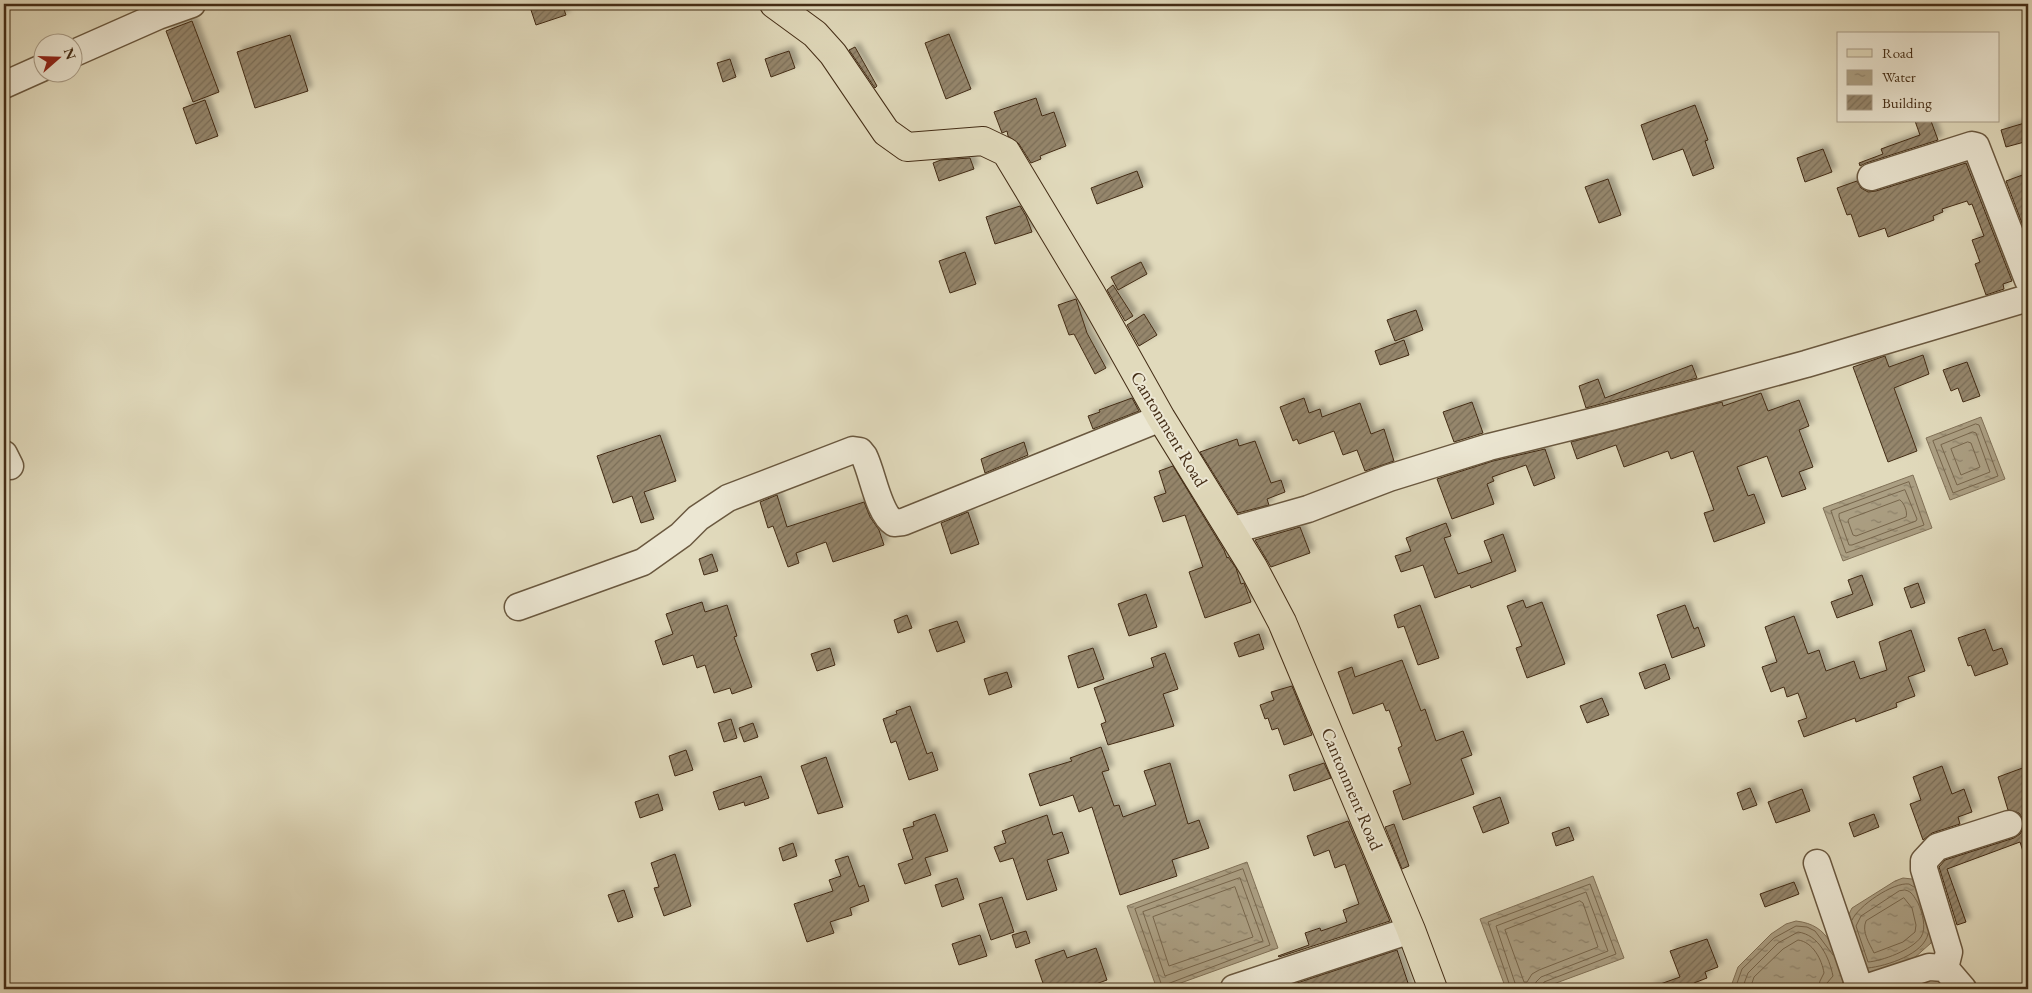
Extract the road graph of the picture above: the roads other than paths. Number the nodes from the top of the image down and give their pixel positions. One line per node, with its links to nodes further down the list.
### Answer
1 (192, 4): 3 (street)
2 (774, 4): 9 (main road, Cantonment Road)
3 (82, 50)
4 (32, 72): 5 (street)
5 (4, 85)
6 (1871, 177): 7 (street)
7 (2028, 280)
8 (2028, 298): 10 (street)
9 (1161, 418): 10 (main road, Cantonment Road); 11 (street)
10 (1230, 531): 14 (main road, Cantonment Road)
11 (518, 607)
12 (2009, 824): 15 (street)
13 (1817, 863): 18 (street)
14 (1411, 930): 16 (street); 17 (main road, Cantonment Road)
15 (1945, 968): 18 (street); 19 (street)
16 (1234, 988)
17 (1433, 989)
18 (1861, 989)
19 (1963, 989)

